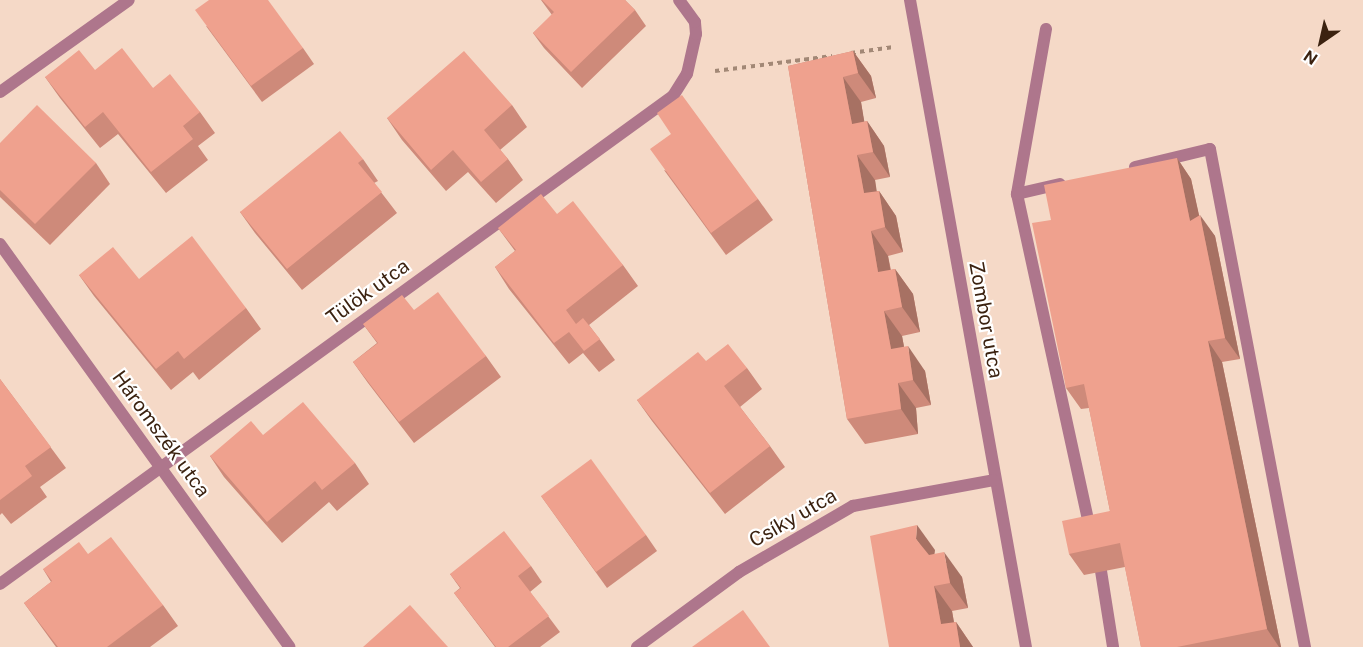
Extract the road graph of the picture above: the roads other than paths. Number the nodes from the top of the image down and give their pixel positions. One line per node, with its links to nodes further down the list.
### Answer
1 (129, 0): 5 (street)
2 (679, 0): 10 (street, Tülök utca)
3 (910, 0): 11 (street, Zombor utca)
4 (1046, 29): 8 (street)
5 (0, 92)
6 (1119, 170): 19 (street)
7 (1074, 181): 8 (street)
8 (1017, 194): 12 (street)
9 (0, 244): 10 (street, Háromszék utca)
10 (160, 466): 14 (street, Tülök utca); 15 (street, Háromszék utca)
11 (994, 480): 16 (street, Csíky utca); 17 (street, Zombor utca)
12 (1092, 539)
13 (1101, 572): 18 (street)
14 (0, 584)
15 (290, 647)
16 (637, 647)
17 (1026, 647)
18 (1113, 647)
19 (1305, 647)

